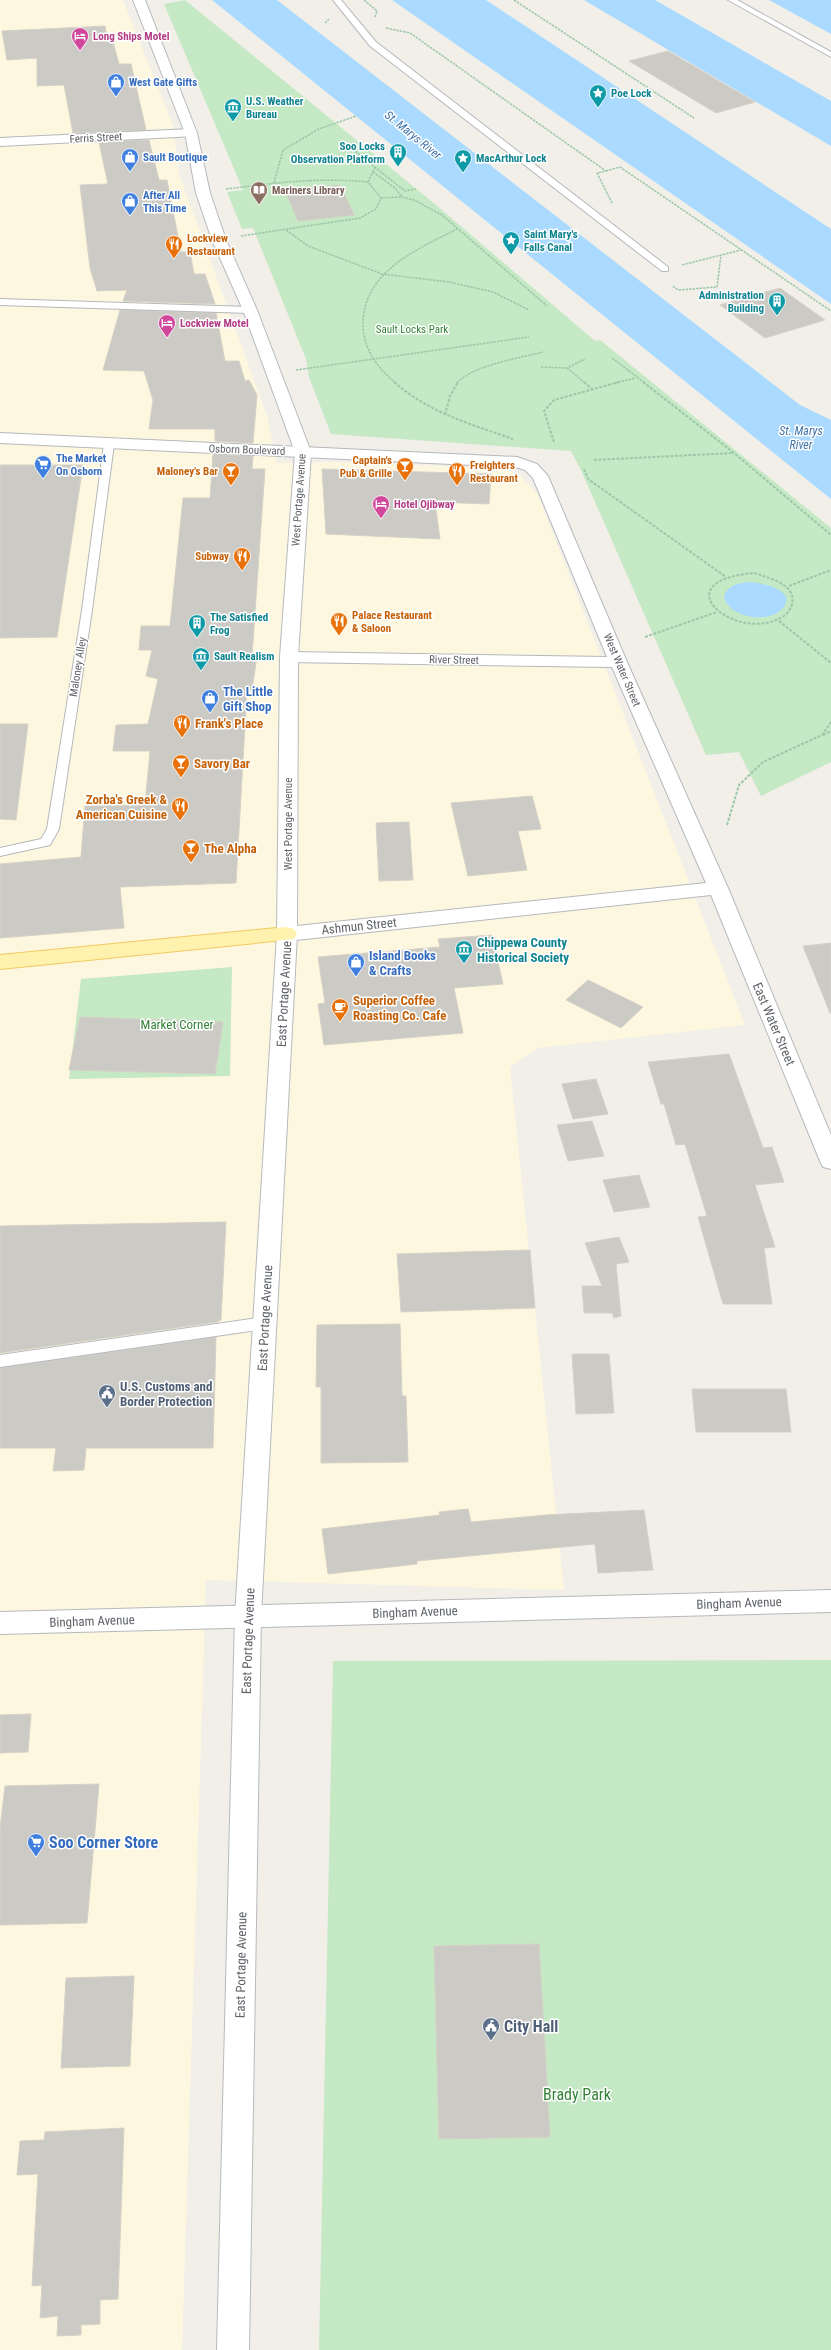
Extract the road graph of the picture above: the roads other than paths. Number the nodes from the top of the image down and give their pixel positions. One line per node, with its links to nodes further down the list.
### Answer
1 (139, 0): 5 (street, West Portage Avenue)
2 (337, 0): 7 (lane)
3 (732, 0): 4 (lane)
4 (831, 55)
5 (191, 133): 6 (street, Ferris Street); 9 (street, West Portage Avenue)
6 (0, 142)
7 (665, 270)
8 (0, 302): 9 (lane)
9 (250, 310): 12 (street, West Portage Avenue)
10 (0, 438): 11 (street, Osborn Boulevard)
11 (109, 444): 12 (street, Osborn Boulevard); 16 (lane, Maloney Alley)
12 (303, 452): 13 (street, Osborn Boulevard); 14 (street, West Portage Avenue)
13 (517, 462): 15 (street, West Water Street)
14 (289, 657): 15 (street, River Street); 18 (street, West Portage Avenue)
15 (618, 662): 17 (street, West Water Street)
16 (0, 852)
17 (718, 888): 18 (street, Ashmun Street); 20 (street, East Water Street)
18 (287, 934): 19 (main road, Ashmun Street); 21 (street, East Portage Avenue)
19 (0, 962)
20 (831, 1161)
21 (265, 1324): 22 (lane); 24 (street, East Portage Avenue)
22 (0, 1361)
23 (831, 1601): 24 (street, Bingham Avenue)
24 (248, 1616): 25 (street, Bingham Avenue); 26 (street, East Portage Avenue)
25 (0, 1623)
26 (233, 2350)

